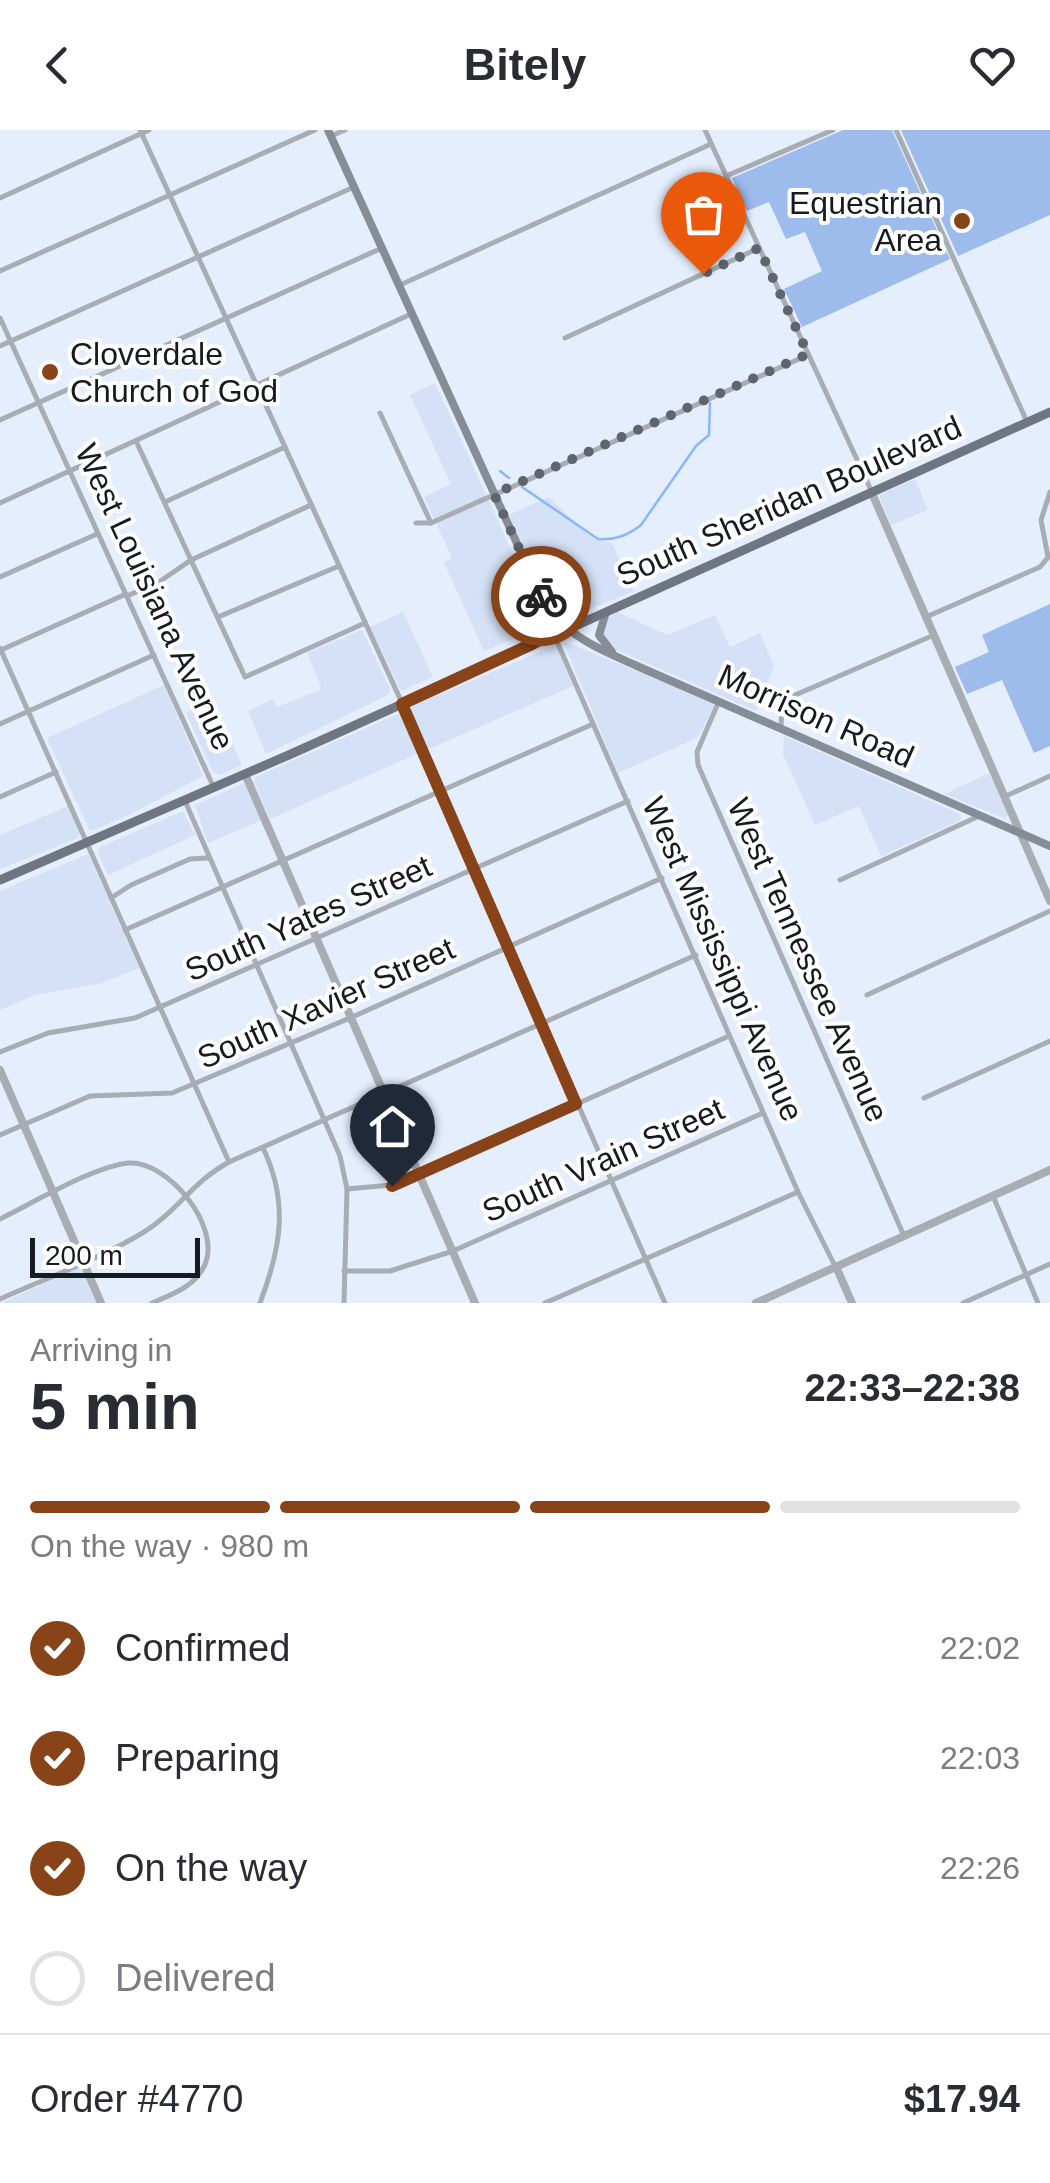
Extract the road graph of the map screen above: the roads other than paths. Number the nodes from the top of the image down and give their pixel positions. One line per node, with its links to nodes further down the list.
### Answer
1 (315, 130): 11 (street)
2 (344, 130): 7 (street)
3 (705, 130): 8 (street)
4 (833, 130): 9 (street)
5 (896, 130): 30 (street)
6 (144, 131): 11 (street); 12 (street)
7 (329, 133): 10 (main road)
8 (711, 144): 9 (street); 17 (street)
9 (726, 176): 14 (street)
10 (354, 187): 13 (main road); 15 (street)
11 (170, 196): 15 (street); 16 (street)
12 (0, 198)
13 (382, 248): 17 (main road); 20 (street)
14 (759, 248): 21 (street); 24 (street)
15 (198, 257): 20 (street); 22 (street)
16 (0, 270)
17 (399, 286): 18 (main road)
18 (412, 313): 25 (street); 36 (main road)
19 (0, 318): 22 (street, West Louisiana Avenue)
20 (226, 319): 25 (street); 26 (street)
21 (566, 338)
22 (10, 341): 23 (street); 26 (street, West Louisiana Avenue)
23 (0, 346)
24 (808, 354): 34 (street); 36 (street)
25 (257, 386): 31 (street); 32 (street)
26 (39, 402): 29 (street); 33 (street, West Louisiana Avenue)
27 (1050, 412): 30 (main road, South Sheridan Boulevard)
28 (380, 413): 41 (street)
29 (0, 420)
30 (1027, 422): 34 (main road, South Sheridan Boulevard)
31 (136, 440): 33 (street); 38 (street)
32 (285, 447): 38 (street); 39 (street)
33 (69, 470): 37 (street); 42 (street, West Louisiana Avenue)
34 (871, 491): 49 (main road, South Sheridan Boulevard); 51 (street)
35 (1050, 492): 43 (street)
36 (494, 494): 41 (street); 48 (main road)
37 (0, 502)
38 (164, 502): 44 (street)
39 (311, 505): 44 (street); 45 (street)
40 (416, 523): 41 (street)
41 (431, 523)
42 (98, 534): 46 (street); 47 (street, West Louisiana Avenue)
43 (1049, 556): 51 (street)
44 (191, 560): 47 (street); 50 (street)
45 (339, 566): 50 (street); 52 (street)
46 (0, 577)
47 (126, 595): 57 (street); 58 (street, West Louisiana Avenue)
48 (544, 602): 53 (main road); 56 (main road)
49 (608, 609): 53 (main road, South Sheridan Boulevard); 59 (main road)
50 (218, 617): 52 (street)
51 (926, 618): 55 (street)
52 (366, 624): 61 (street)
53 (565, 628): 54 (main road, South Sheridan Boulevard); 59 (main road, Morrison Road)
54 (553, 634): 56 (main road, South Sheridan Boulevard); 64 (street, West Mississippi Avenue)
55 (934, 635): 65 (street); 72 (street)
56 (532, 644): 61 (main road, South Sheridan Boulevard)
57 (0, 649): 62 (street)
58 (154, 655): 62 (street); 69 (street, West Louisiana Avenue)
59 (620, 658): 60 (main road, Morrison Road)
60 (719, 701): 65 (main road, Morrison Road); 122 (street, West Tennessee Avenue)
61 (402, 704): 67 (main road, South Sheridan Boulevard); 70 (street)
62 (29, 712): 63 (street); 66 (street)
63 (0, 724)
64 (594, 724): 70 (street); 74 (street, West Mississippi Avenue)
65 (781, 728): 75 (main road, Morrison Road)
66 (56, 772): 71 (street); 77 (street)
67 (245, 774): 69 (main road, South Sheridan Boulevard); 80 (street, West Louisiana Avenue)
68 (1050, 776): 72 (street)
69 (214, 788): 73 (main road, South Sheridan Boulevard)
70 (440, 792): 80 (street); 81 (street)
71 (0, 797)
72 (1004, 797): 76 (street)
73 (185, 801): 77 (main road, South Sheridan Boulevard); 79 (street)
74 (628, 802): 81 (street, South Yates Street); 82 (street, West Mississippi Avenue)
75 (980, 816): 76 (main road, Morrison Road); 84 (street)
76 (1020, 832): 78 (main road, Morrison Road); 87 (street)
77 (87, 844): 83 (main road, South Sheridan Boulevard); 86 (street)
78 (1050, 846)
79 (208, 857): 85 (street); 86 (street)
80 (283, 862): 85 (street); 90 (street, West Louisiana Avenue)
81 (474, 869): 90 (street, South Yates Street); 91 (street)
82 (662, 878): 91 (street, South Xavier Street); 92 (street, West Mississippi Avenue)
83 (0, 880)
84 (840, 880)
85 (221, 888): 89 (street); 93 (street)
86 (111, 898): 89 (street)
87 (1050, 901)
88 (1050, 912): 94 (street)
89 (125, 930): 95 (street)
90 (318, 938): 93 (street, South Yates Street); 96 (street, West Louisiana Avenue)
91 (508, 948): 96 (street, South Xavier Street); 97 (street)
92 (696, 954): 97 (street); 98 (street, West Mississippi Avenue)
93 (257, 966): 95 (street, South Yates Street); 100 (street)
94 (867, 995)
95 (160, 1008): 101 (street, South Yates Street); 103 (street)
96 (350, 1018): 100 (street, South Xavier Street); 104 (street, West Louisiana Avenue)
97 (542, 1024): 104 (street); 106 (street)
98 (730, 1036): 106 (street); 107 (street, West Mississippi Avenue)
99 (1050, 1041): 105 (street)
100 (290, 1044): 103 (street, South Xavier Street); 108 (street)
101 (0, 1052)
102 (0, 1070): 109 (street)
103 (194, 1084): 109 (street, South Xavier Street); 112 (street)
104 (384, 1094): 108 (street); 114 (street, West Louisiana Avenue)
105 (924, 1098)
106 (576, 1104): 114 (street); 115 (street)
107 (763, 1113): 115 (street, South Vrain Street); 117 (street, West Mississippi Avenue)
108 (325, 1120): 111 (street); 116 (street)
109 (24, 1124): 110 (street, South Xavier Street); 118 (street)
110 (0, 1135)
111 (263, 1148): 112 (street); 133 (street)
112 (229, 1162): 119 (street)
113 (1050, 1170): 120 (street)
114 (420, 1174): 116 (street); 123 (street, West Louisiana Avenue)
115 (610, 1182): 123 (street, South Vrain Street); 124 (street)
116 (347, 1190): 128 (street)
117 (798, 1192): 124 (street); 127 (street, West Mississippi Avenue)
118 (54, 1193): 119 (street); 121 (street); 125 (street)
119 (186, 1196): 125 (street); 132 (street)
120 (993, 1196): 122 (street); 129 (street)
121 (0, 1218)
122 (904, 1236): 127 (street)
123 (454, 1251): 128 (street, South Vrain Street); 135 (street, West Louisiana Avenue)
124 (644, 1259): 136 (street); 137 (street)
125 (83, 1262): 130 (street); 131 (street)
126 (1050, 1264): 129 (street)
127 (837, 1269): 138 (street); 139 (street, West Mississippi Avenue)
128 (344, 1272): 134 (street)
129 (1026, 1274): 140 (street); 141 (street)
130 (0, 1299)
131 (102, 1303)
132 (152, 1303)
133 (260, 1303)
134 (344, 1303)
135 (475, 1303)
136 (545, 1303)
137 (664, 1303)
138 (756, 1303)
139 (852, 1303)
140 (963, 1303)
141 (1038, 1303)

